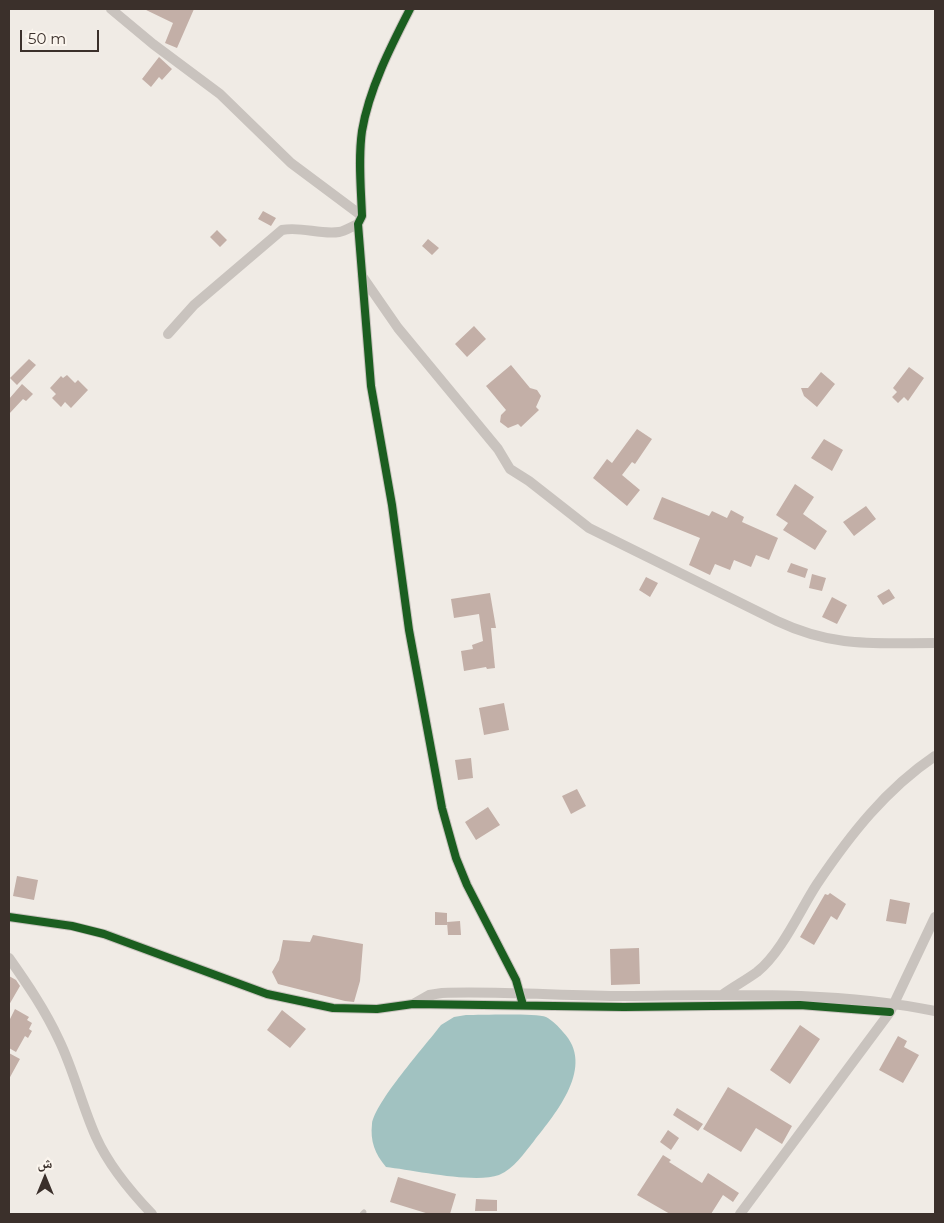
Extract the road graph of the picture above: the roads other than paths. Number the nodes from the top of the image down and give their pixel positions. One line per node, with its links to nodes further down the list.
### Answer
1 (111, 9): 3 (street)
2 (410, 9): 3 (street)
3 (360, 220): 4 (street); 5 (street)
4 (361, 275): 6 (street); 11 (street)
5 (168, 334)
6 (935, 643)
7 (935, 756): 12 (street)
8 (9, 917): 14 (street)
9 (935, 917): 17 (street)
10 (9, 958): 19 (street)
11 (521, 992): 13 (street); 14 (street); 15 (street)
12 (722, 995): 13 (street); 17 (street)
13 (624, 996): 16 (street)
14 (413, 1004): 15 (street)
15 (523, 1004): 16 (street)
16 (624, 1007): 17 (street)
17 (893, 1008): 18 (street); 20 (street)
18 (935, 1011)
19 (152, 1214)
20 (740, 1214)

